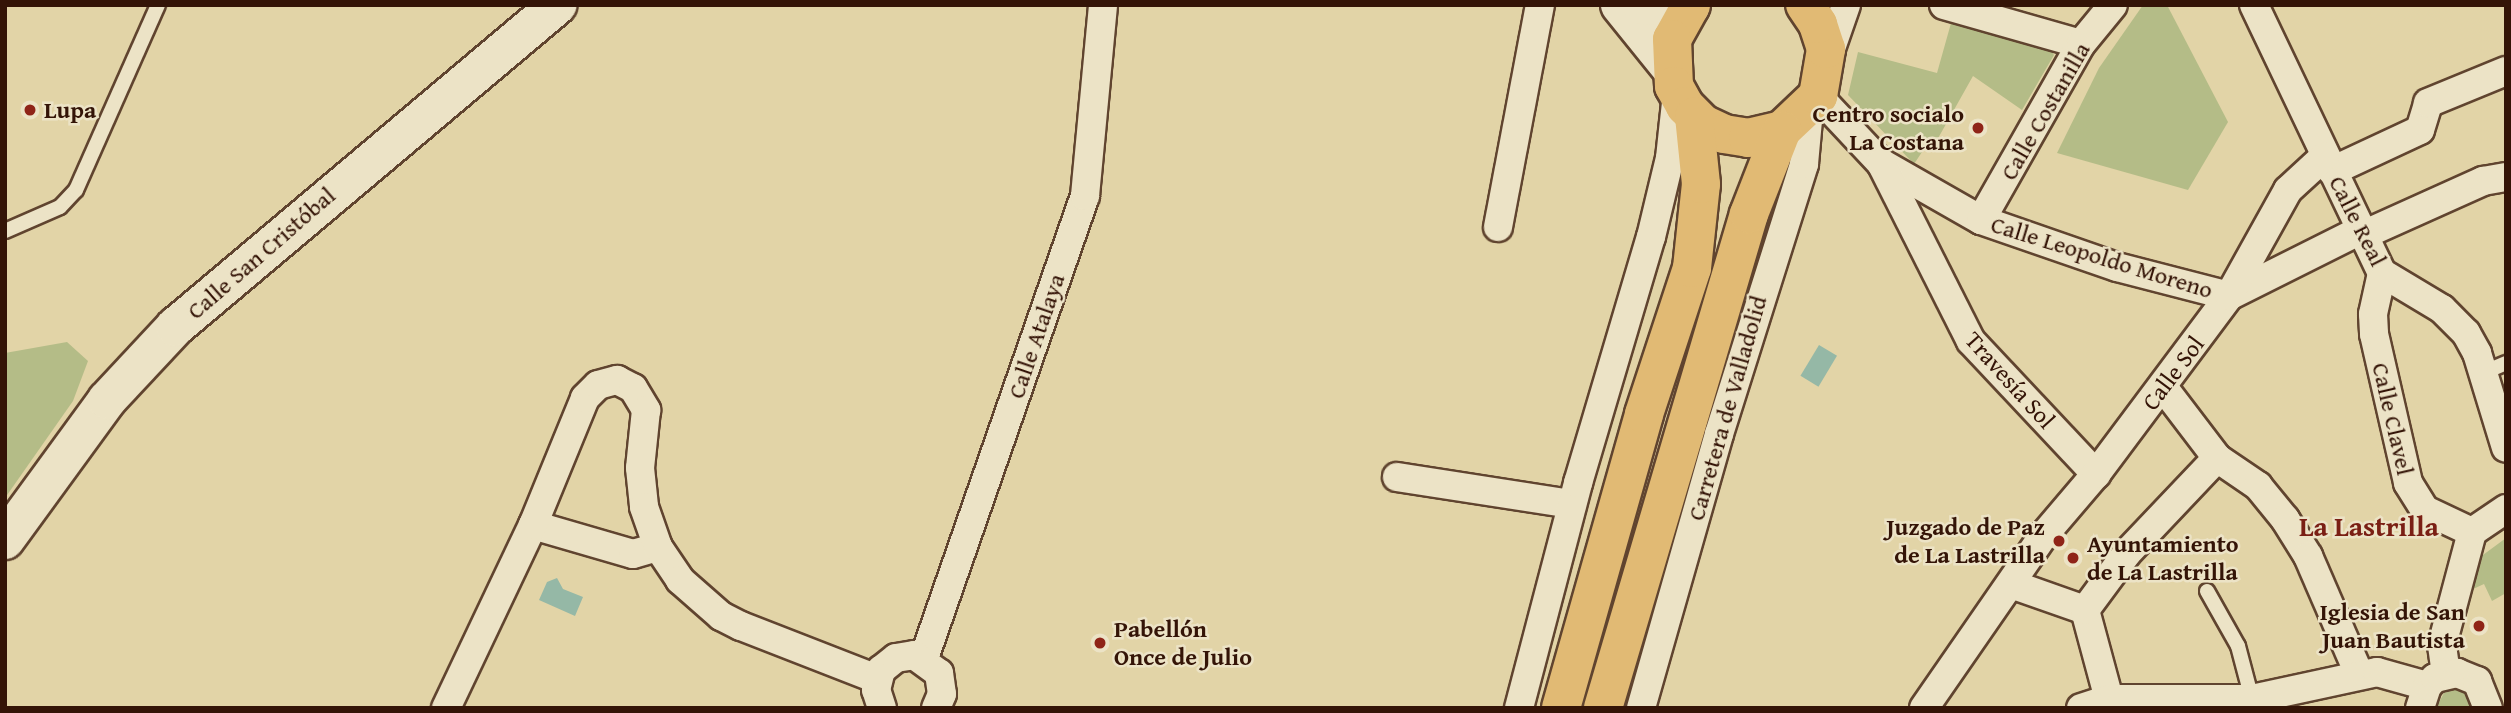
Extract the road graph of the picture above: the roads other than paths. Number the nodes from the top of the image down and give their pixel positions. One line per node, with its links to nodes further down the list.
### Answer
1 (158, 5): 21 (lane)
2 (557, 5): 35 (main road, Calle San Cristóbal)
3 (1102, 5): 40 (street, Calle Atalaya)
4 (1540, 5): 20 (street)
5 (1620, 5): 15 (main road)
6 (1642, 5): 11 (main road)
7 (1846, 5): 13 (street, Carretera de Valladolid)
8 (1944, 5): 12 (street)
9 (2113, 5): 12 (street, Calle Costanilla)
10 (2254, 5): 16 (street, Calle Real)
11 (1690, 6): 15 (highway)
12 (2081, 44): 19 (street, Calle Costanilla)
13 (1813, 64): 15 (highway); 18 (street, Calle Leopoldo Moreno); 52 (highway, Carretera de Valladolid); 53 (street, Carretera de Valladolid)
14 (2506, 71): 16 (street, Calle Sol)
15 (1680, 93): 31 (street); 51 (highway)
16 (2328, 163): 22 (street, Calle Real); 24 (street, Calle Sol)
17 (2506, 177): 22 (street)
18 (1910, 192): 19 (street, Calle Leopoldo Moreno); 29 (street, Travesía Sol)
19 (1981, 220): 24 (street, Calle Leopoldo Moreno)
20 (1498, 226)
21 (5, 231)
22 (2362, 233): 23 (street, Calle Real); 24 (street, Calle Leopoldo Moreno)
23 (2382, 273): 25 (street, Calle Real); 34 (street, Calle Clavel)
24 (2229, 296): 26 (street, Calle Sol)
25 (2495, 368): 27 (street, Calle Real)
26 (2163, 387): 28 (street); 29 (street, Calle Sol)
27 (2506, 448)
28 (2217, 458): 39 (street); 41 (street)
29 (2096, 474): 37 (street, Calle Sol)
30 (1397, 477): 31 (street)
31 (1572, 504): 50 (street)
32 (2506, 509): 34 (street)
33 (533, 525): 36 (street); 36 (street); 48 (street)
34 (2472, 532): 43 (street)
35 (5, 540)
36 (658, 547): 42 (street)
37 (2011, 583): 39 (street); 54 (street, Calle Sol)
38 (2207, 591): 45 (lane)
39 (2085, 610): 46 (street)
40 (924, 658): 42 (street); 47 (street)
41 (2359, 674): 43 (street); 45 (street)
42 (877, 679): 49 (street)
43 (2431, 689): 44 (street)
44 (2493, 694)
45 (2252, 699): 46 (street)
46 (2119, 702): 55 (street)
47 (941, 707)
48 (446, 708)
49 (882, 708)
50 (1519, 708)
51 (1561, 708)
52 (1604, 708)
53 (1642, 708)
54 (1924, 708)
55 (2081, 708)

